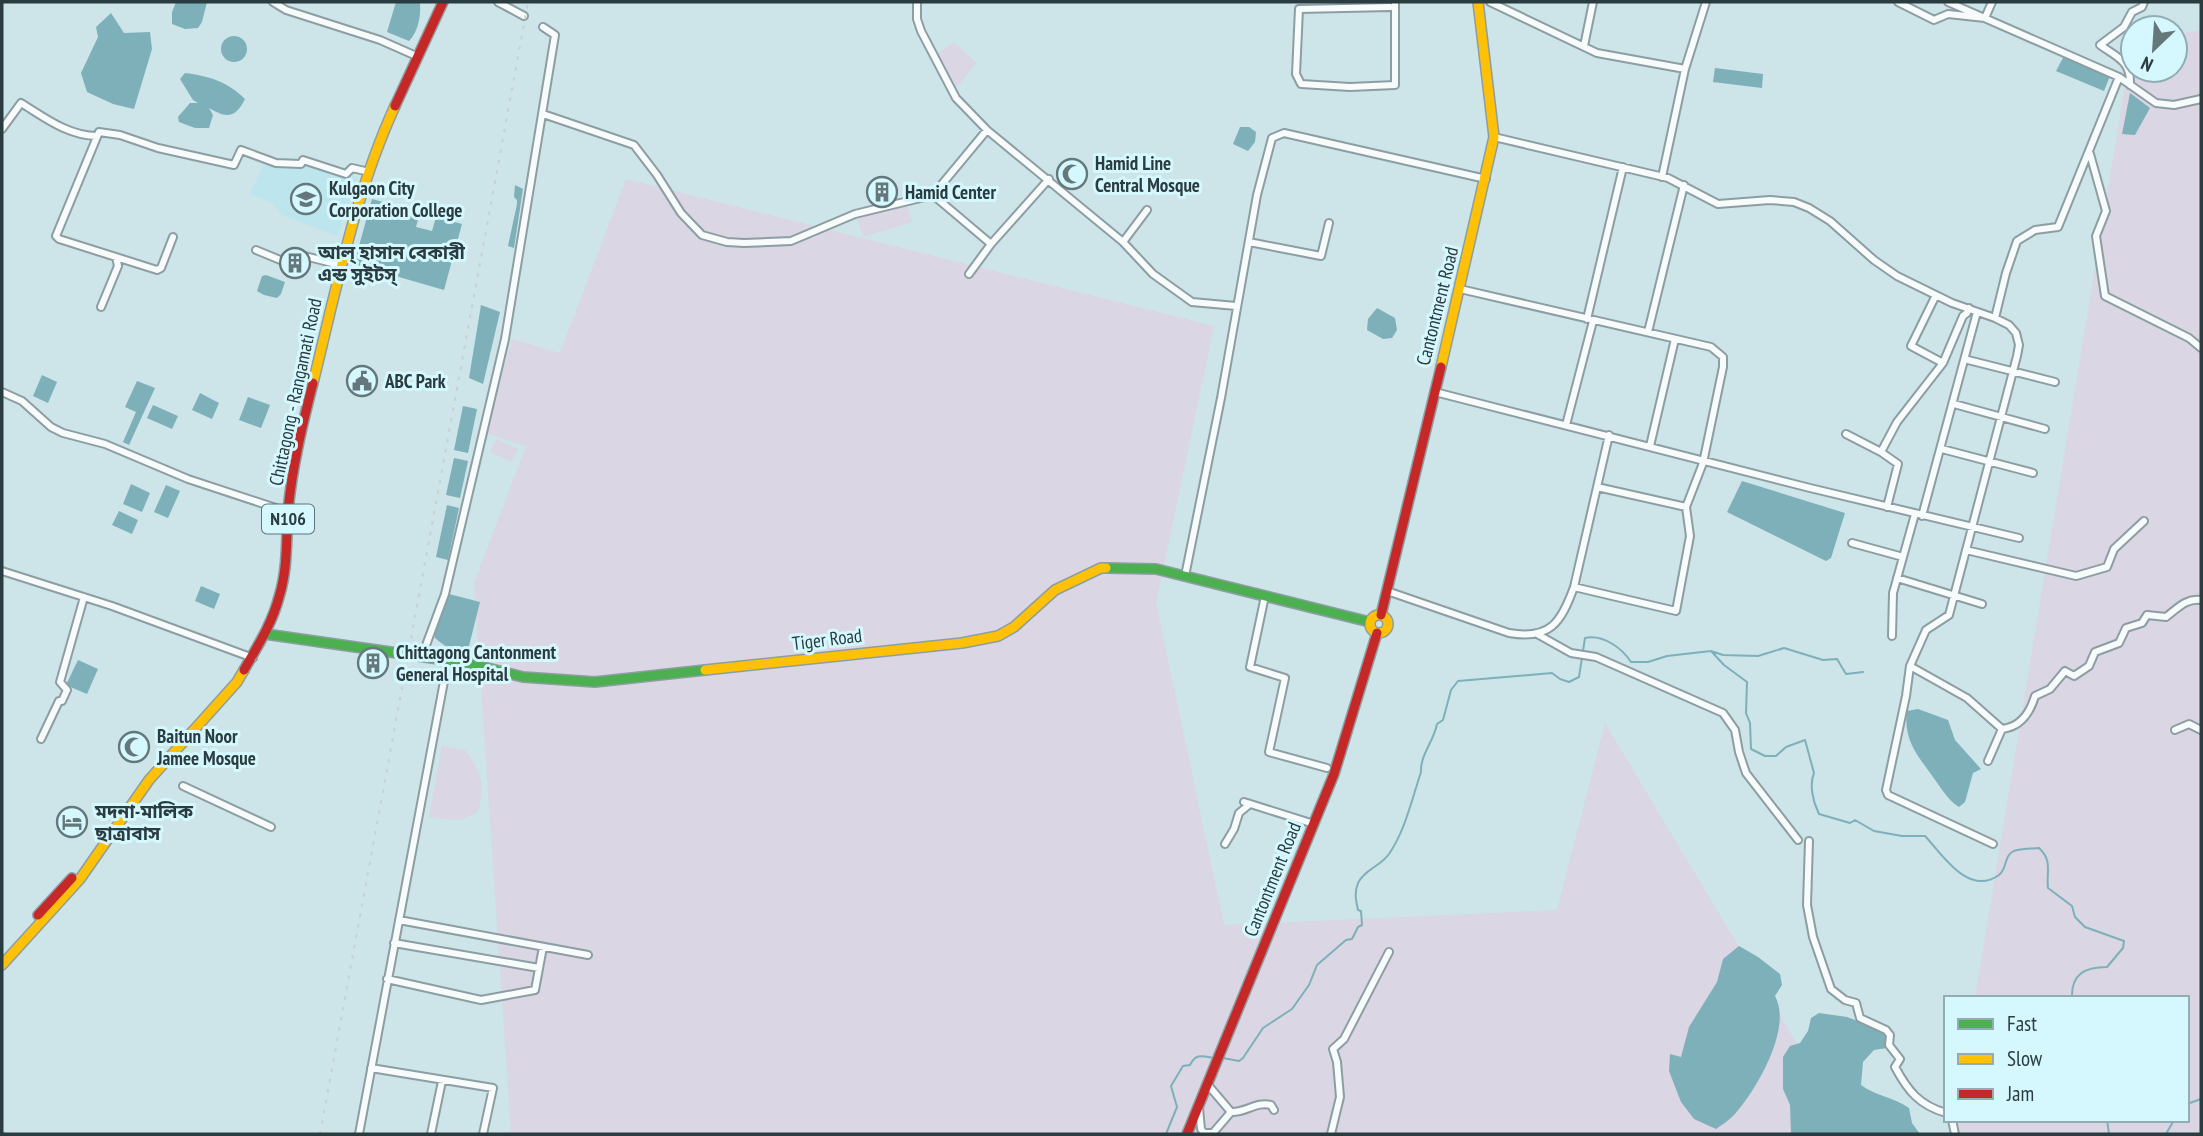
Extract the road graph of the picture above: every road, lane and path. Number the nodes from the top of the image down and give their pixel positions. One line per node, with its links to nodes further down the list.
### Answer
1 (273, 2): 18 (street)
2 (440, 2): 18 (main road, Chittagong - Rangamati Road / N106); 78 (main road, Chittagong - Rangamati Road / N106)
3 (498, 2): 14 (street)
4 (917, 2): 25 (street)
5 (1478, 2): 27 (main road, Cantontment Road)
6 (1490, 2): 17 (street)
7 (1593, 2): 17 (street)
8 (1706, 2): 19 (street)
9 (1898, 2): 15 (street)
10 (1948, 2): 15 (street)
11 (1992, 2): 15 (street)
12 (2144, 2): 21 (street)
13 (1393, 4): 13 (street)
14 (524, 16)
15 (1985, 18): 20 (street)
16 (543, 27): 23 (street)
17 (1584, 46): 19 (street)
18 (414, 55): 30 (main road, Chittagong - Rangamati Road / N106)
19 (1685, 69): 31 (street)
20 (2119, 77): 28 (street)
21 (2130, 85): 22 (street)
22 (2201, 99)
23 (543, 114): 35 (street); 102 (street)
24 (2, 129): 26 (street)
25 (987, 130): 32 (street); 35 (street)
26 (97, 136): 30 (street); 43 (street)
27 (1494, 137): 29 (street); 33 (main road, Cantontment Road)
28 (2090, 154): 52 (street); 56 (street)
29 (1623, 167): 31 (street); 53 (street)
30 (365, 171): 44 (main road, Chittagong - Rangamati Road / N106)
31 (1662, 177): 34 (street)
32 (1049, 179): 39 (street); 41 (street)
33 (1486, 179): 40 (street); 46 (main road, Cantontment Road)
34 (1684, 185): 47 (street); 54 (street)
35 (933, 195): 41 (street)
36 (1147, 210): 39 (street)
37 (1329, 223): 40 (street)
38 (173, 237): 43 (street)
39 (1123, 242): 48 (street)
40 (1249, 242): 48 (street)
41 (991, 244): 45 (street)
42 (256, 250): 44 (street)
43 (116, 257): 49 (street)
44 (336, 264): 78 (main road, Chittagong - Rangamati Road / N106)
45 (969, 274)
46 (1460, 289): 53 (street); 62 (main road, Cantontment Road)
47 (1936, 295): 50 (street); 58 (street)
48 (1237, 306): 87 (street)
49 (101, 307)
50 (1969, 308): 51 (street); 58 (street)
51 (1977, 312): 52 (street); 79 (street)
52 (1995, 318): 59 (street)
53 (1590, 320): 54 (street); 65 (street)
54 (1647, 332): 55 (street)
55 (1675, 339): 69 (street); 72 (street)
56 (2201, 348)
57 (1968, 360): 59 (street)
58 (1943, 363): 71 (street)
59 (2012, 372): 60 (street); 64 (street)
60 (2055, 382)
61 (2, 392): 78 (street)
62 (1435, 392): 65 (street); 90 (main road, Cantontment Road)
63 (1954, 404): 64 (street)
64 (2000, 417): 66 (street); 73 (street)
65 (1566, 425): 68 (street)
66 (2045, 429)
67 (1846, 434): 71 (street)
68 (1609, 435): 69 (street); 75 (street)
69 (1650, 446): 72 (street)
70 (1942, 449): 73 (street)
71 (1881, 452): 77 (street)
72 (1703, 460): 76 (street); 77 (street)
73 (1989, 463): 74 (street); 81 (street)
74 (2033, 473)
75 (1597, 488): 76 (street); 89 (street)
76 (1686, 507): 89 (street)
77 (1886, 507): 79 (street)
78 (286, 511): 99 (main road, Chittagong - Rangamati Road / N106); 103 (main road, Chittagong - Rangamati Road / N106)
79 (1918, 515): 81 (street); 85 (street)
80 (2144, 521): 84 (street)
81 (1972, 528): 82 (street); 84 (street)
82 (2019, 538)
83 (1852, 543): 85 (street)
84 (1966, 550): 92 (street)
85 (1903, 557): 88 (street)
86 (2, 571): 93 (street)
87 (1185, 576): 91 (main road, Tiger Road); 104 (main road, Tiger Road)
88 (1897, 578): 92 (street); 101 (street)
89 (1574, 587): 100 (street)
90 (1387, 592): 96 (main road, Cantontment Road); 100 (street)
91 (1265, 596): 97 (main road, Tiger Road); 111 (street)
92 (1954, 596): 95 (street); 105 (street)
93 (84, 597): 103 (street); 109 (street)
94 (2201, 600): 106 (street)
95 (1982, 604)
96 (1381, 615): 97 (main road); 98 (main road)
97 (1370, 622): 98 (main road)
98 (1377, 633): 113 (main road, Cantontment Road)
99 (265, 634): 102 (main road, Tiger Road); 103 (main road, Chittagong - Rangamati Road / N106)
100 (1537, 634): 115 (street)
101 (1892, 636)
102 (422, 656): 104 (main road, Tiger Road)
103 (251, 657): 124 (main road, Chittagong - Rangamati Road / N106); 125 (main road, Chittagong - Rangamati Road / N106)
104 (448, 660): 119 (street)
105 (1910, 666): 106 (street); 118 (street)
106 (2002, 729): 110 (street)
107 (2175, 730): 108 (street)
108 (2201, 730)
109 (41, 739)
110 (1988, 761)
111 (1327, 768)
112 (183, 786): 114 (street)
113 (1314, 824): 117 (street); 130 (main road, Cantontment Road)
114 (271, 827)
115 (1798, 840)
116 (1809, 841): 134 (street)
117 (1224, 844)
118 (1993, 844)
119 (399, 920): 120 (street); 121 (street)
120 (394, 943): 126 (street); 127 (street)
121 (543, 947): 123 (street); 126 (street)
122 (1389, 951): 139 (street)
123 (588, 955)
124 (2, 957)
125 (2, 965)
126 (539, 968): 127 (street)
127 (387, 979): 128 (street)
128 (371, 1068): 129 (street); 135 (street)
129 (442, 1081): 136 (street); 137 (street)
130 (1208, 1085): 131 (main road, Cantontment Road); 133 (street)
131 (1199, 1107): 133 (street); 138 (main road, Cantontment Road)
132 (1274, 1110): 133 (street)
133 (1231, 1112)
134 (1944, 1112)
135 (359, 1134)
136 (431, 1134)
137 (483, 1134)
138 (1187, 1134)
139 (1331, 1134)

